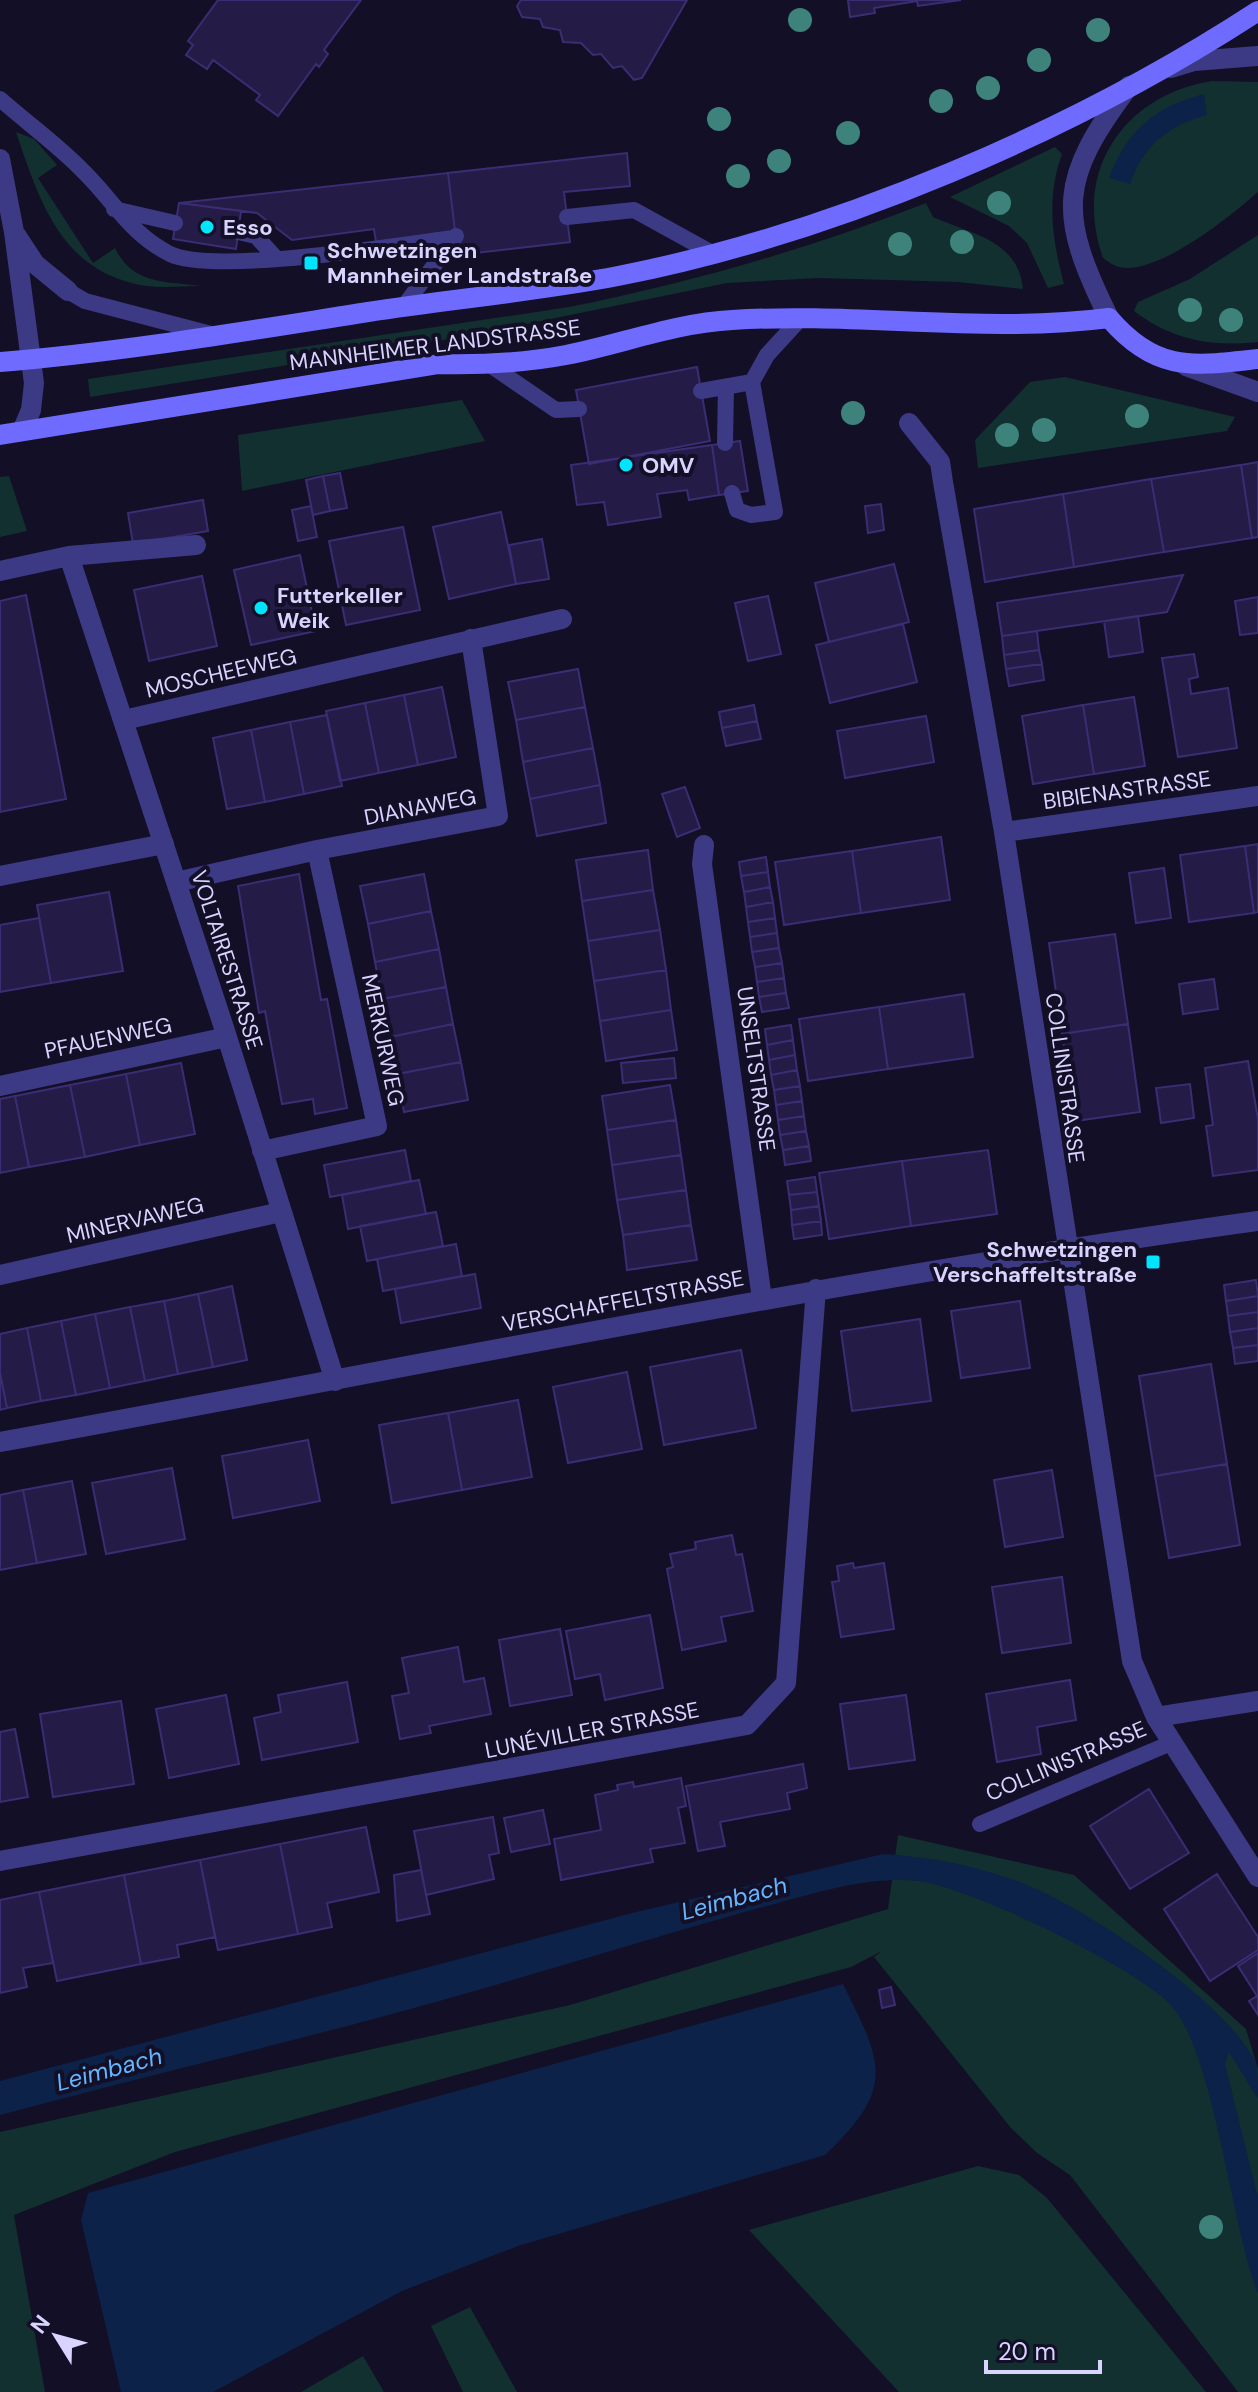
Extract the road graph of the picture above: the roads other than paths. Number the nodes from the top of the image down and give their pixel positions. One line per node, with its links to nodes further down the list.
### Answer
1 (1258, 11): 3 (main road, MANNHEIMER LANDSTRASSE)
2 (1258, 56): 3 (street)
3 (1161, 71): 4 (main road, MANNHEIMER LANDSTRASSE)
4 (1129, 86): 12 (main road, MANNHEIMER LANDSTRASSE); 17 (street)
5 (0, 99): 7 (lane)
6 (0, 159): 10 (street)
7 (114, 209): 9 (lane); 13 (lane)
8 (567, 217): 12 (lane)
9 (175, 223)
10 (14, 232): 14 (street); 20 (street)
11 (238, 232): 13 (lane)
12 (712, 253): 15 (main road, MANNHEIMER LANDSTRASSE)
13 (275, 257): 15 (lane)
14 (68, 291): 18 (lane)
15 (404, 306): 18 (main road, MANNHEIMER LANDSTRASSE)
16 (801, 318): 17 (main road, MANNHEIMER LANDSTRASSE); 22 (main road, MANNHEIMER LANDSTRASSE); 24 (lane)
17 (1109, 318): 23 (main road)
18 (212, 334): 20 (main road, MANNHEIMER LANDSTRASSE)
19 (1258, 359): 23 (main road)
20 (30, 360): 21 (main road, MANNHEIMER LANDSTRASSE); 30 (street)
21 (0, 362)
22 (490, 365): 28 (lane); 30 (main road, MANNHEIMER LANDSTRASSE)
23 (1186, 366): 27 (street)
24 (752, 382): 25 (lane); 32 (lane)
25 (726, 387): 26 (lane); 31 (lane)
26 (701, 391)
27 (1258, 392)
28 (579, 409)
29 (909, 423): 40 (street, COLLINISTRASSE)
30 (8, 429)
31 (725, 443)
32 (732, 493)
33 (196, 545): 34 (street)
34 (69, 556): 35 (street); 38 (street, VOLTAIRESTRASSE)
35 (0, 571)
36 (562, 619): 37 (street, MOSCHEEWEG)
37 (471, 639): 38 (street, MOSCHEEWEG); 43 (street, DIANAWEG)
38 (124, 720): 41 (street, VOLTAIRESTRASSE)
39 (1258, 796): 40 (street, BIBIENASTRASSE)
40 (1004, 832): 51 (street, COLLINISTRASSE)
41 (164, 844): 44 (street); 45 (street, VOLTAIRESTRASSE)
42 (704, 845): 54 (street, UNSELTSTRASSE)
43 (317, 850): 45 (street, DIANAWEG); 48 (street, MERKURWEG)
44 (0, 876)
45 (176, 882): 46 (street, VOLTAIRESTRASSE)
46 (227, 1037): 47 (street, PFAUENWEG); 48 (street, VOLTAIRESTRASSE)
47 (0, 1086)
48 (262, 1151): 49 (street, VOLTAIRESTRASSE)
49 (281, 1212): 52 (street, MINERVAWEG); 55 (street, VOLTAIRESTRASSE)
50 (1258, 1221): 51 (street, VERSCHAFFELTSTRASSE)
51 (1066, 1247): 53 (street, VERSCHAFFELTSTRASSE); 58 (street, COLLINISTRASSE)
52 (0, 1275)
53 (816, 1289): 54 (street, VERSCHAFFELTSTRASSE); 61 (street, LUNÉVILLER STRASSE)
54 (762, 1299): 55 (street, VERSCHAFFELTSTRASSE)
55 (335, 1381): 56 (street, VERSCHAFFELTSTRASSE)
56 (0, 1442)
57 (1258, 1701): 58 (street)
58 (1156, 1717): 59 (street, COLLINISTRASSE)
59 (1171, 1743): 60 (lane, COLLINISTRASSE); 62 (street, COLLINISTRASSE)
60 (980, 1824)
61 (0, 1861)
62 (1258, 1877)

